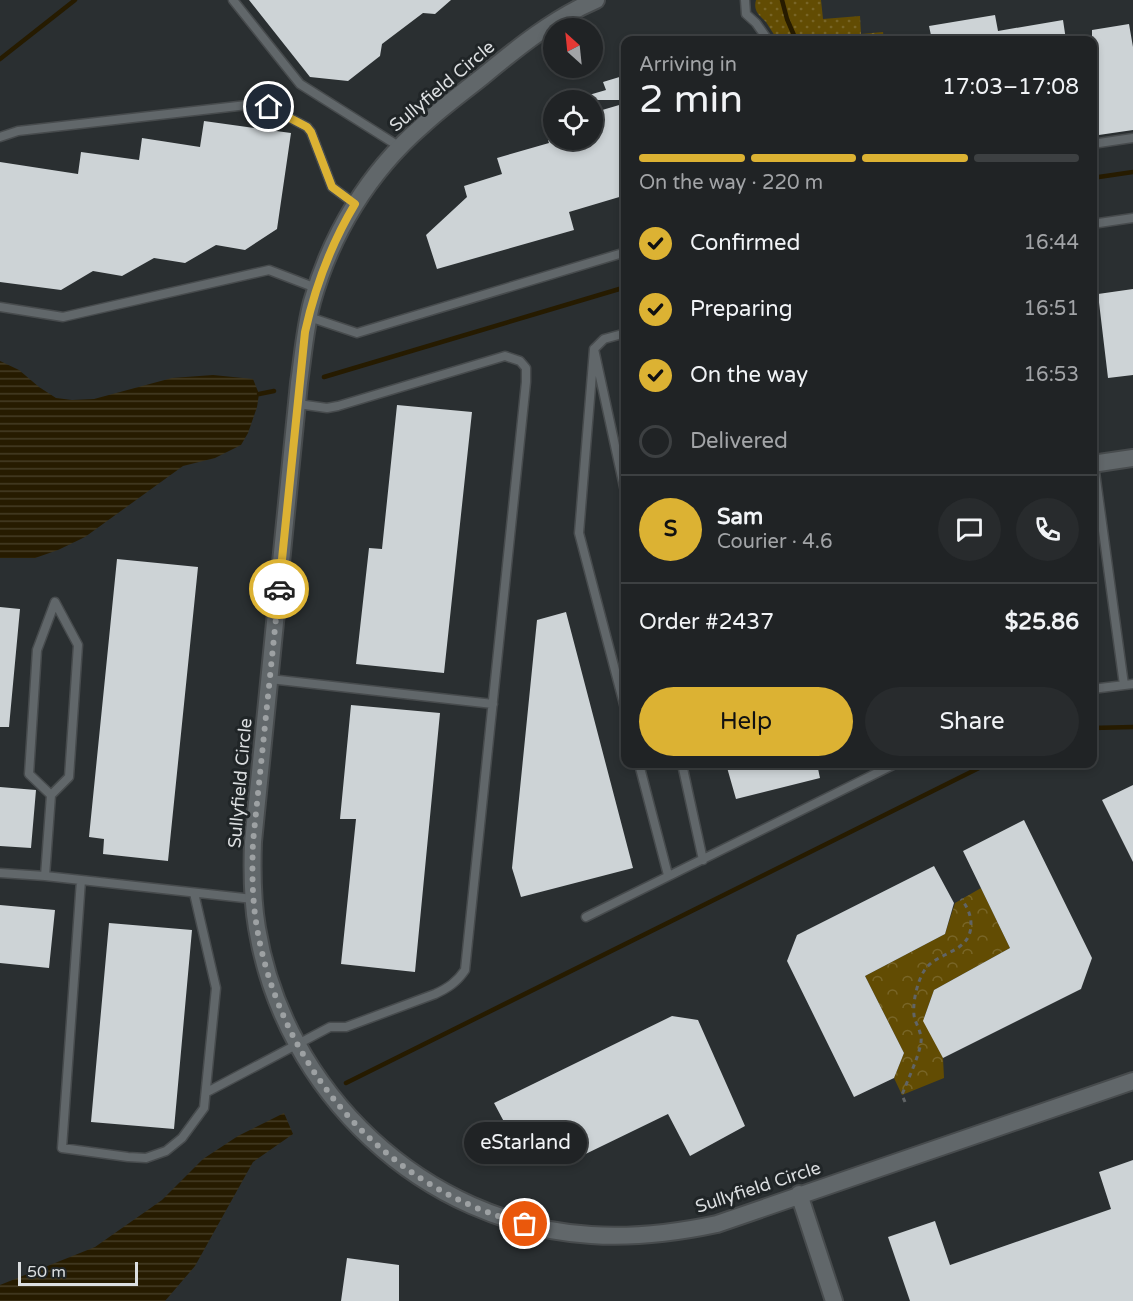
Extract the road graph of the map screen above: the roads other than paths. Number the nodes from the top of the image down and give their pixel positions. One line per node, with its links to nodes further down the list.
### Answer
1 (233, 0): 8 (lane)
2 (596, 0): 8 (street, Sullyfield Circle)
3 (745, 0): 4 (lane)
4 (765, 36)
5 (0, 137): 9 (lane)
6 (1133, 138): 7 (lane)
7 (1097, 143)
8 (400, 147): 9 (street, Sullyfield Circle)
9 (355, 204): 13 (street, Sullyfield Circle)
10 (1133, 218): 11 (lane)
11 (1097, 223)
12 (621, 254): 15 (lane)
13 (316, 288): 14 (lane); 15 (street, Sullyfield Circle)
14 (0, 307)
15 (309, 318): 18 (street, Sullyfield Circle)
16 (621, 334): 17 (lane)
17 (594, 349): 21 (lane); 26 (lane)
18 (298, 404): 23 (street, Sullyfield Circle); 27 (lane)
19 (1133, 458): 20 (street)
20 (1097, 459)
21 (621, 473)
22 (1097, 485): 24 (lane)
23 (270, 679): 27 (lane); 38 (street, Sullyfield Circle)
24 (1128, 685): 25 (lane)
25 (1097, 688)
26 (621, 693)
27 (493, 704): 40 (lane)
28 (640, 768): 34 (lane)
29 (683, 768): 32 (lane)
30 (887, 768): 32 (lane)
31 (51, 795): 31 (lane); 35 (lane)
32 (703, 860): 34 (lane)
33 (0, 873): 35 (lane)
34 (668, 875): 39 (lane)
35 (45, 876): 36 (lane)
36 (81, 880): 37 (lane); 42 (lane)
37 (195, 893): 38 (lane); 42 (lane)
38 (253, 899): 40 (street, Sullyfield Circle)
39 (586, 917)
40 (296, 1043): 42 (lane); 43 (street, Sullyfield Circle)
41 (1133, 1081): 43 (street, Sullyfield Circle)
42 (207, 1092)
43 (799, 1194): 44 (street)
44 (834, 1301)

